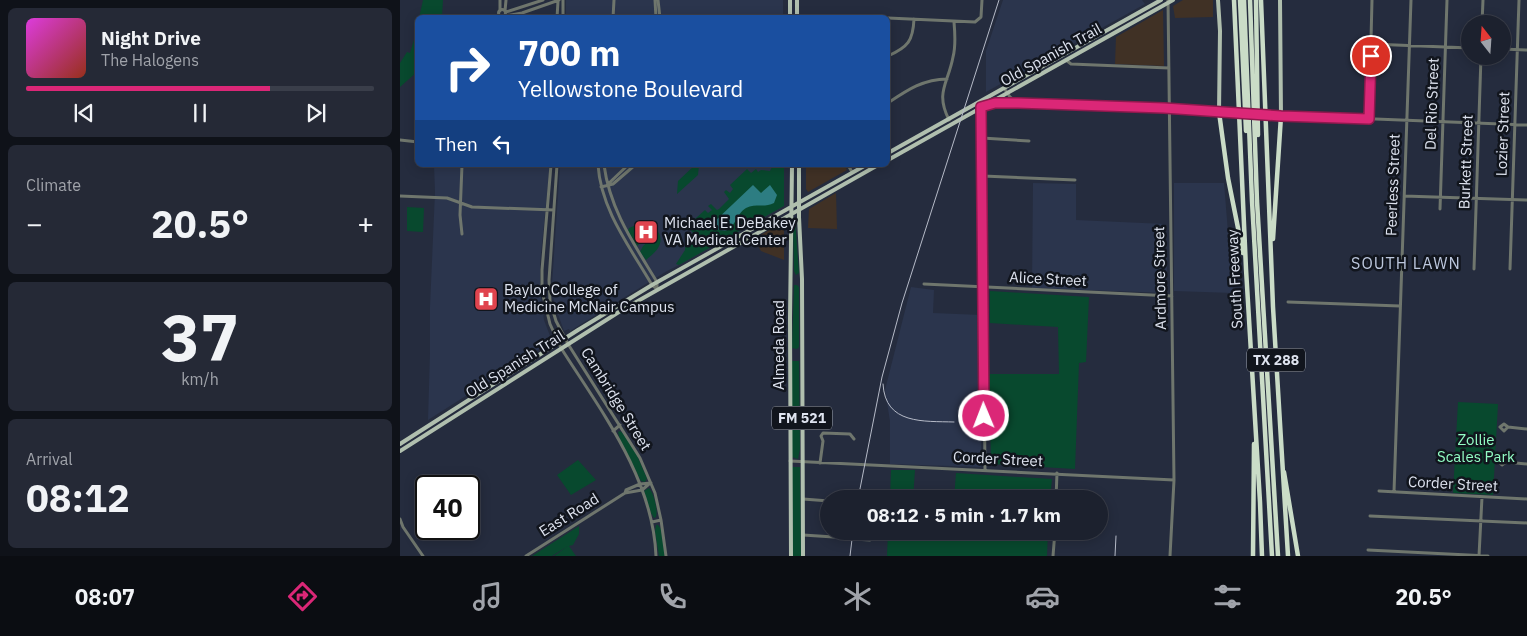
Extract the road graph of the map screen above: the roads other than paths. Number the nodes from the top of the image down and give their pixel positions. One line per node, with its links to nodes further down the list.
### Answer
1 (500, 0): 26 (street)
2 (506, 0): 26 (street)
3 (543, 0): 26 (street)
4 (560, 0): 26 (street); 27 (street); 28 (street)
5 (614, 0): 29 (street)
6 (656, 0): 30 (street)
7 (790, 0): 31 (main road)
8 (797, 0): 32 (main road)
9 (982, 0): 37 (street)
10 (1161, 0): 36 (main road, Old Spanish Trail)
11 (1173, 0): 25 (main road, Old Spanish Trail)
12 (1218, 0): 65 (main road)
13 (1234, 0): 127 (highway, South Freeway / TX 288)
14 (1240, 0): 111 (highway)
15 (1244, 0): 111 (highway)
16 (1250, 0): 112 (highway)
17 (1256, 0): 112 (highway)
18 (1261, 0): 126 (highway, TX 288)
19 (1280, 0): 66 (main road)
20 (1372, 0): 40 (street)
21 (1411, 0): 41 (street, Peerless Street)
22 (1447, 0): 43 (street, Del Rio Street)
23 (1483, 0): 33 (street)
24 (1519, 0): 46 (street, Lozier Street)
25 (1168, 1): 38 (main road, Old Spanish Trail); 53 (street, Ardmore Street)
26 (503, 14)
27 (558, 15)
28 (562, 15)
29 (613, 15)
30 (658, 15)
31 (790, 15)
32 (797, 15)
33 (1482, 15)
34 (890, 18): 35 (street)
35 (914, 19): 37 (street); 48 (street)
36 (1127, 19): 38 (main road); 39 (main road, Old Spanish Trail)
37 (954, 22): 55 (street)
38 (1130, 24): 42 (main road, Old Spanish Trail)
39 (1087, 41): 42 (main road); 49 (main road, Old Spanish Trail)
40 (1371, 44): 41 (street); 68 (street)
41 (1409, 45): 43 (street); 69 (street, Peerless Street)
42 (1090, 46): 50 (main road, Old Spanish Trail)
43 (1445, 46): 44 (street); 70 (street, Del Rio Street)
44 (1461, 47)
45 (1511, 50): 46 (street)
46 (1517, 50): 47 (street); 73 (street, Lozier Street)
47 (1527, 50)
48 (890, 55)
49 (1058, 58): 51 (main road); 54 (main road, Old Spanish Trail)
50 (1066, 60): 51 (main road, Old Spanish Trail); 53 (street)
51 (1060, 63): 56 (main road, Old Spanish Trail)
52 (1481, 65): 71 (street, Burkett Street)
53 (1169, 68): 64 (street, Ardmore Street)
54 (1024, 76): 56 (main road); 57 (main road, Old Spanish Trail)
55 (947, 79): 60 (street); 67 (street)
56 (1027, 82): 58 (main road, Old Spanish Trail)
57 (1004, 88): 58 (street); 59 (main road, Old Spanish Trail)
58 (1007, 93): 61 (street); 62 (main road, Old Spanish Trail)
59 (981, 101): 63 (street); 67 (main road, Old Spanish Trail)
60 (890, 102)
61 (1018, 103): 62 (street); 64 (street)
62 (988, 104): 63 (main road, Old Spanish Trail)
63 (981, 107): 72 (main road, Old Spanish Trail); 75 (street)
64 (1170, 108): 65 (street); 139 (street, Ardmore Street)
65 (1219, 112): 66 (street, bridge); 127 (highway)
66 (1281, 116): 68 (street); 126 (highway)
67 (948, 119): 72 (street); 79 (main road, Old Spanish Trail)
68 (1369, 119): 69 (street)
69 (1406, 120): 70 (street); 106 (street, Peerless Street)
70 (1443, 122): 71 (street); 107 (street, Del Rio Street)
71 (1478, 123): 73 (street); 108 (street, Burkett Street)
72 (951, 124): 80 (main road, Old Spanish Trail)
73 (1514, 124): 74 (street); 109 (street, Lozier Street)
74 (1527, 125)
75 (982, 138): 77 (street); 97 (street)
76 (400, 140): 78 (street)
77 (1029, 141)
78 (415, 142)
79 (907, 142): 80 (main road); 81 (main road, Old Spanish Trail)
80 (911, 147): 82 (main road, Old Spanish Trail)
81 (890, 152)
82 (890, 159)
83 (462, 167): 113 (street)
84 (551, 167): 118 (street, Cambridge Street)
85 (558, 167): 119 (street, Cambridge Street)
86 (598, 167): 104 (street)
87 (604, 167): 98 (street)
88 (626, 167): 96 (street)
89 (633, 167): 102 (street)
90 (792, 167): 115 (main road, Almeda Road)
91 (799, 167): 114 (main road, Almeda Road)
92 (849, 167): 95 (street)
93 (862, 167): 95 (main road, Old Spanish Trail)
94 (871, 167): 99 (main road, Old Spanish Trail)
95 (852, 172): 99 (main road); 101 (main road, Old Spanish Trail)
96 (616, 176): 98 (street); 102 (street)
97 (983, 176): 100 (street); 135 (street)
98 (605, 177): 102 (street)
99 (855, 178): 103 (main road, Old Spanish Trail)
100 (1075, 180)
101 (837, 181): 103 (main road); 114 (main road, Old Spanish Trail)
102 (607, 186): 104 (street); 132 (street)
103 (839, 186): 116 (main road, Old Spanish Trail)
104 (601, 187): 134 (street)
105 (400, 196): 113 (street)
106 (1404, 196): 107 (street); 141 (street, Peerless Street)
107 (1440, 197): 108 (street); 117 (street, Del Rio Street)
108 (1476, 199): 109 (street); 128 (street, Burkett Street)
109 (1512, 200): 110 (street); 129 (street, Lozier Street)
110 (1527, 200)
111 (1252, 201): 203 (highway)
112 (1258, 201): 204 (highway)
113 (461, 202): 118 (street); 121 (street)
114 (799, 202): 115 (main road, Old Spanish Trail); 116 (main road, Almeda Road / FM 521)
115 (792, 206): 120 (main road, Almeda Road / FM 521); 122 (main road, Old Spanish Trail)
116 (799, 209): 120 (main road, Old Spanish Trail); 131 (main road, Almeda Road / FM 521)
117 (1440, 209)
118 (547, 210): 119 (street); 137 (street, Cambridge Street)
119 (554, 210): 138 (street, Cambridge Street)
120 (792, 213): 123 (main road, Old Spanish Trail); 130 (main road, Almeda Road / FM 521)
121 (462, 234)
122 (740, 235): 123 (main road); 124 (main road, Old Spanish Trail)
123 (744, 240): 125 (main road, Old Spanish Trail)
124 (699, 259): 125 (main road); 132 (main road, Old Spanish Trail)
125 (703, 264): 136 (main road, Old Spanish Trail)
126 (1271, 267): 162 (highway, TX 288)
127 (1246, 269): 154 (highway, South Freeway / TX 288)
128 (1474, 269)
129 (1510, 269)
130 (790, 279): 131 (main road); 148 (main road, Almeda Road / FM 521)
131 (802, 279): 149 (main road, Almeda Road / FM 521)
132 (657, 282): 134 (main road, Old Spanish Trail); 136 (street)
133 (924, 284): 135 (street, Alice Street)
134 (652, 286): 136 (street); 142 (main road, Old Spanish Trail)
135 (984, 287): 139 (street, Alice Street); 168 (street)
136 (657, 289): 143 (main road, Old Spanish Trail)
137 (542, 290): 138 (street); 145 (street, Cambridge Street)
138 (548, 290): 144 (street, Cambridge Street)
139 (1172, 296): 170 (street, Ardmore Street)
140 (1288, 302): 141 (street)
141 (1400, 306): 176 (street, Peerless Street)
142 (606, 313): 143 (main road); 144 (main road, Old Spanish Trail)
143 (609, 318): 146 (main road, Old Spanish Trail)
144 (565, 339): 145 (main road, Old Spanish Trail); 146 (street, Cambridge Street)
145 (558, 343): 147 (street, Cambridge Street); 152 (main road, Old Spanish Trail)
146 (568, 344): 147 (main road, Old Spanish Trail); 155 (street, Cambridge Street)
147 (561, 348): 153 (main road, Old Spanish Trail); 158 (street, Cambridge Street)
148 (790, 351): 149 (main road); 151 (main road, Almeda Road / FM 521)
149 (802, 351): 150 (main road, Almeda Road / FM 521)
150 (802, 356): 151 (main road); 165 (main road, Almeda Road / FM 521)
151 (790, 357): 164 (main road, Almeda Road / FM 521)
152 (501, 380): 153 (main road); 160 (main road, Old Spanish Trail)
153 (504, 385): 161 (main road, Old Spanish Trail)
154 (1254, 408): 201 (highway); 202 (highway, South Freeway / TX 288)
155 (620, 425): 158 (street); 171 (street, Cambridge Street)
156 (1508, 427): 157 (street)
157 (1527, 429)
158 (613, 431): 172 (street, Cambridge Street)
159 (854, 439): 163 (street)
160 (400, 443): 161 (street)
161 (402, 450)
162 (1281, 454): 205 (highway, TX 288); 206 (highway)
163 (822, 459): 165 (street, Corder Street); 168 (street, Corder Street)
164 (790, 461): 165 (street, Corder Street); 197 (main road, Almeda Road / FM 521)
165 (802, 462): 179 (main road, Almeda Road / FM 521)
166 (1506, 462): 167 (street)
167 (1527, 464)
168 (985, 470): 169 (street, Corder Street)
169 (1057, 473): 170 (street, Corder Street); 174 (street)
170 (1174, 480): 200 (street, Ardmore Street)
171 (651, 483): 172 (street, East Road); 173 (street, East Road); 184 (street, Cambridge Street)
172 (640, 484): 173 (street, Cambridge Street); 177 (street, East Road)
173 (642, 490): 177 (street, East Road); 186 (street, Cambridge Street)
174 (1056, 490)
175 (1378, 492): 176 (street, Corder Street)
176 (1394, 492): 178 (street, Corder Street)
177 (625, 493): 194 (street, East Road)
178 (1482, 497): 180 (street, Corder Street); 185 (street)
179 (803, 499): 181 (street); 189 (main road, Almeda Road / FM 521)
180 (1527, 499)
181 (820, 500)
182 (1370, 516): 185 (street)
183 (400, 519): 188 (street)
184 (662, 520): 186 (street); 196 (street, Cambridge Street)
185 (1481, 521): 187 (street); 207 (street)
186 (652, 522): 195 (street, Cambridge Street)
187 (1527, 523)
188 (401, 526): 193 (street)
189 (803, 536): 190 (street); 198 (main road, Almeda Road / FM 521)
190 (820, 537)
191 (1055, 540): 199 (street)
192 (1368, 550): 207 (street)
193 (423, 556)
194 (526, 556)
195 (656, 556)
196 (666, 556)
197 (791, 556)
198 (803, 556)
199 (1054, 556)
200 (1170, 556)
201 (1253, 556)
202 (1262, 556)
203 (1271, 556)
204 (1278, 556)
205 (1288, 556)
206 (1298, 556)
207 (1479, 556): 208 (street)
208 (1488, 556)

